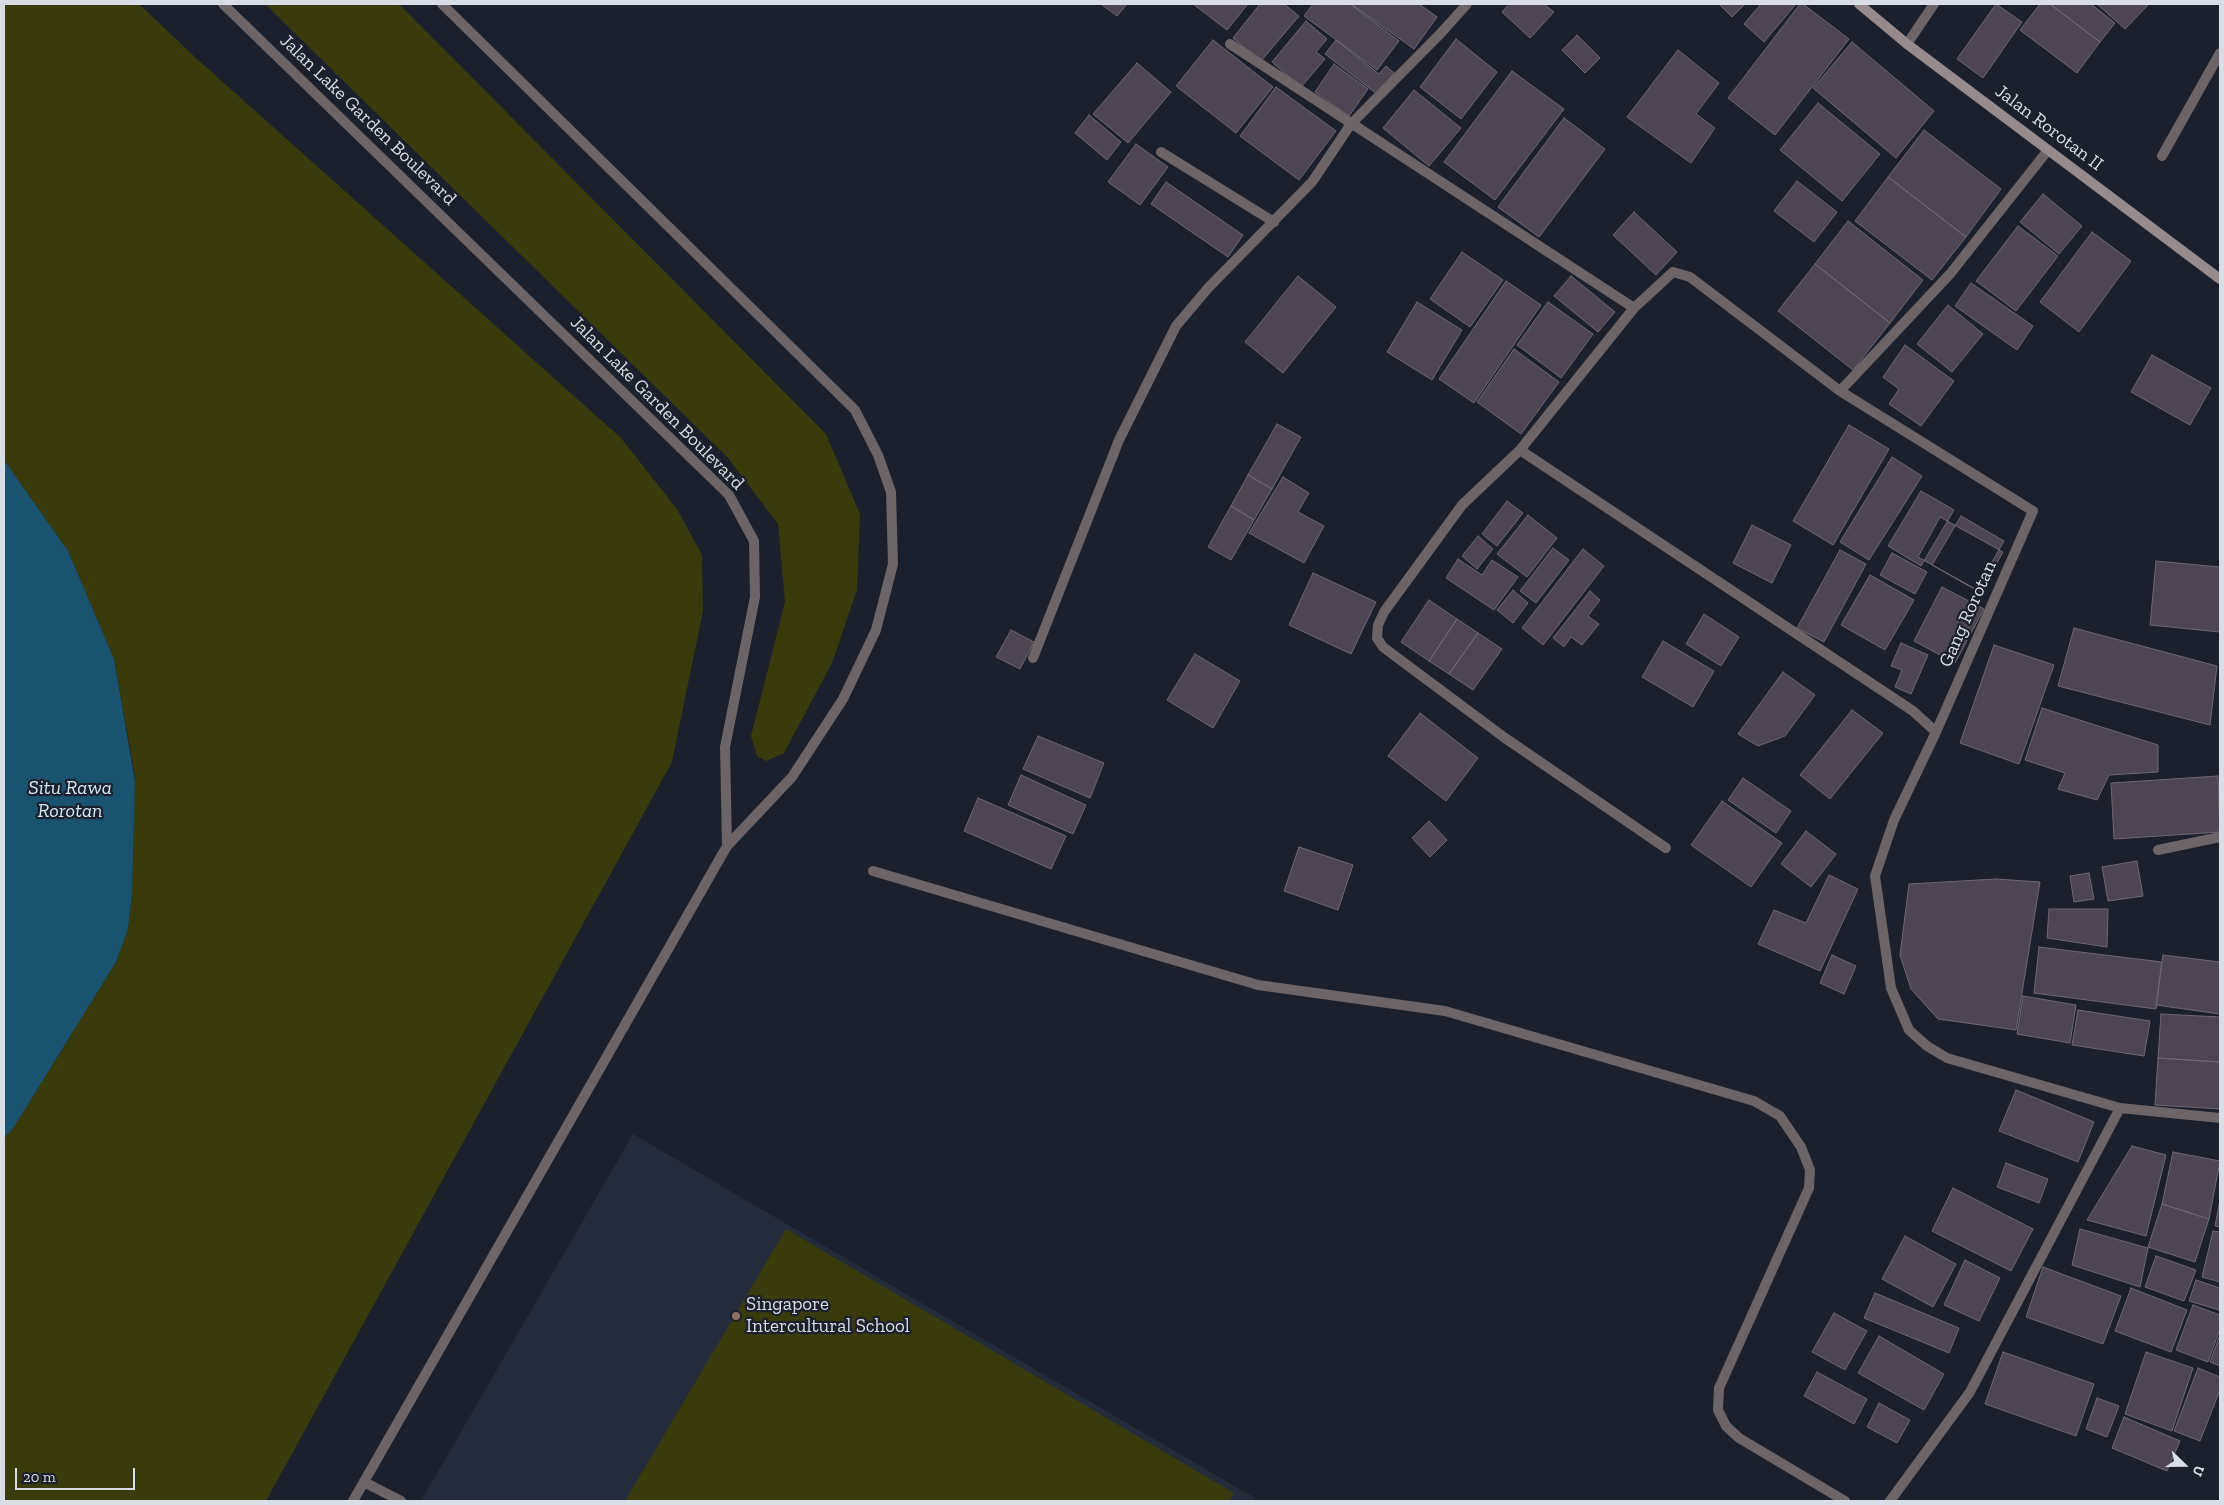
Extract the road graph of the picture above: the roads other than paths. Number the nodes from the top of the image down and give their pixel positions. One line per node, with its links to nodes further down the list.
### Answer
1 (223, 4): 21 (street, Jalan Lake Garden Boulevard)
2 (442, 4): 21 (street)
3 (1467, 4): 9 (street)
4 (1859, 4): 7 (street, Jalan Rorotan II)
5 (1934, 4): 7 (street)
6 (1230, 44): 9 (street)
7 (1907, 44): 10 (street, Jalan Rorotan II)
8 (2220, 53): 12 (street)
9 (1351, 124): 13 (street); 15 (street)
10 (2048, 150): 14 (street, Jalan Rorotan II); 16 (street)
11 (1161, 152): 13 (street)
12 (2162, 156)
13 (1274, 222): 18 (street)
14 (2220, 279)
15 (1634, 308): 16 (street); 17 (street)
16 (1840, 391): 19 (street, Gang Rorotan)
17 (1520, 450): 19 (street); 22 (street)
18 (1033, 658)
19 (1936, 732): 25 (street, Gang Rorotan)
20 (2220, 838): 23 (street)
21 (728, 846): 27 (street)
22 (1666, 848)
23 (2158, 850)
24 (873, 871): 30 (street)
25 (2120, 1108): 26 (street, Gang Rorotan); 31 (street)
26 (2220, 1118)
27 (364, 1482): 28 (street); 29 (street)
28 (353, 1501)
29 (400, 1501)
30 (1845, 1501)
31 (1890, 1501)

